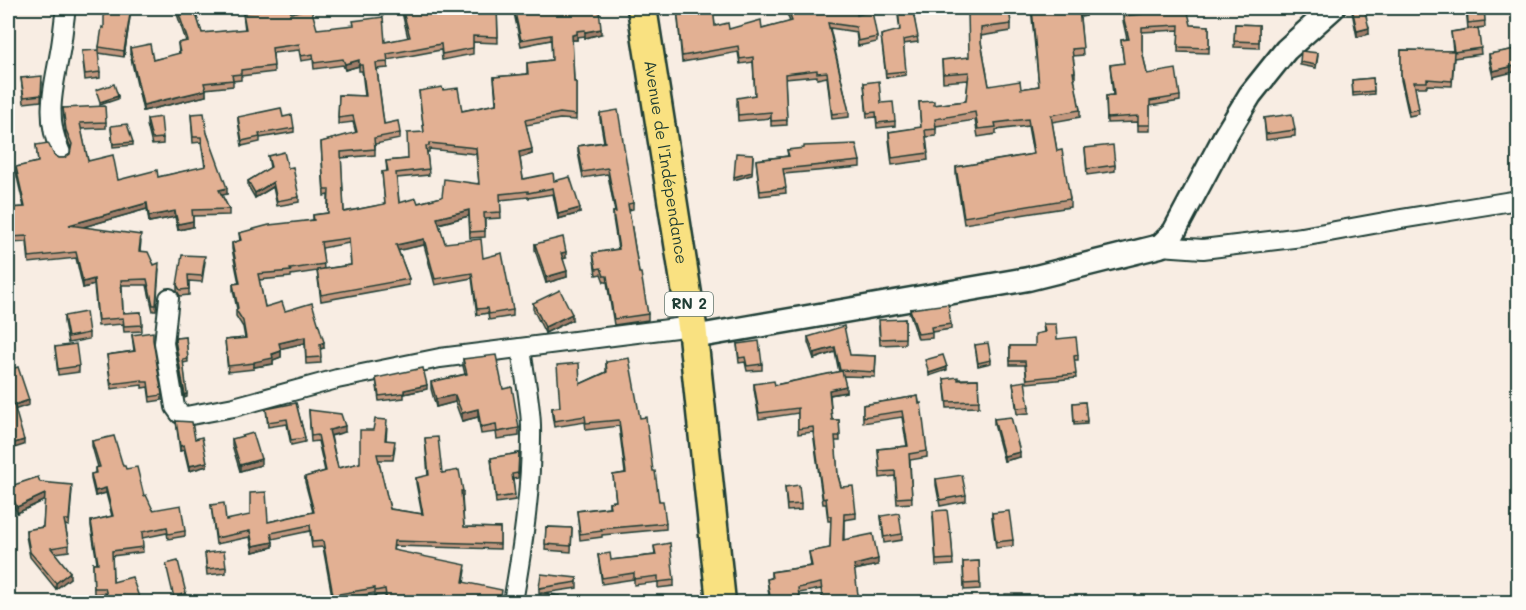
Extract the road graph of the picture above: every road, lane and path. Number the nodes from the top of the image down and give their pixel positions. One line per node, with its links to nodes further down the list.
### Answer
1 (66, 8): 4 (street)
2 (642, 8): 8 (main road, Avenue de l'Indépendance / RN 2)
3 (1333, 8): 6 (street)
4 (61, 153)
5 (1518, 200): 6 (street)
6 (1160, 246): 8 (street)
7 (169, 298): 9 (street)
8 (693, 331): 9 (street); 11 (main road, Avenue de l'Indépendance / RN 2)
9 (521, 348): 10 (street)
10 (513, 603)
11 (721, 603)

